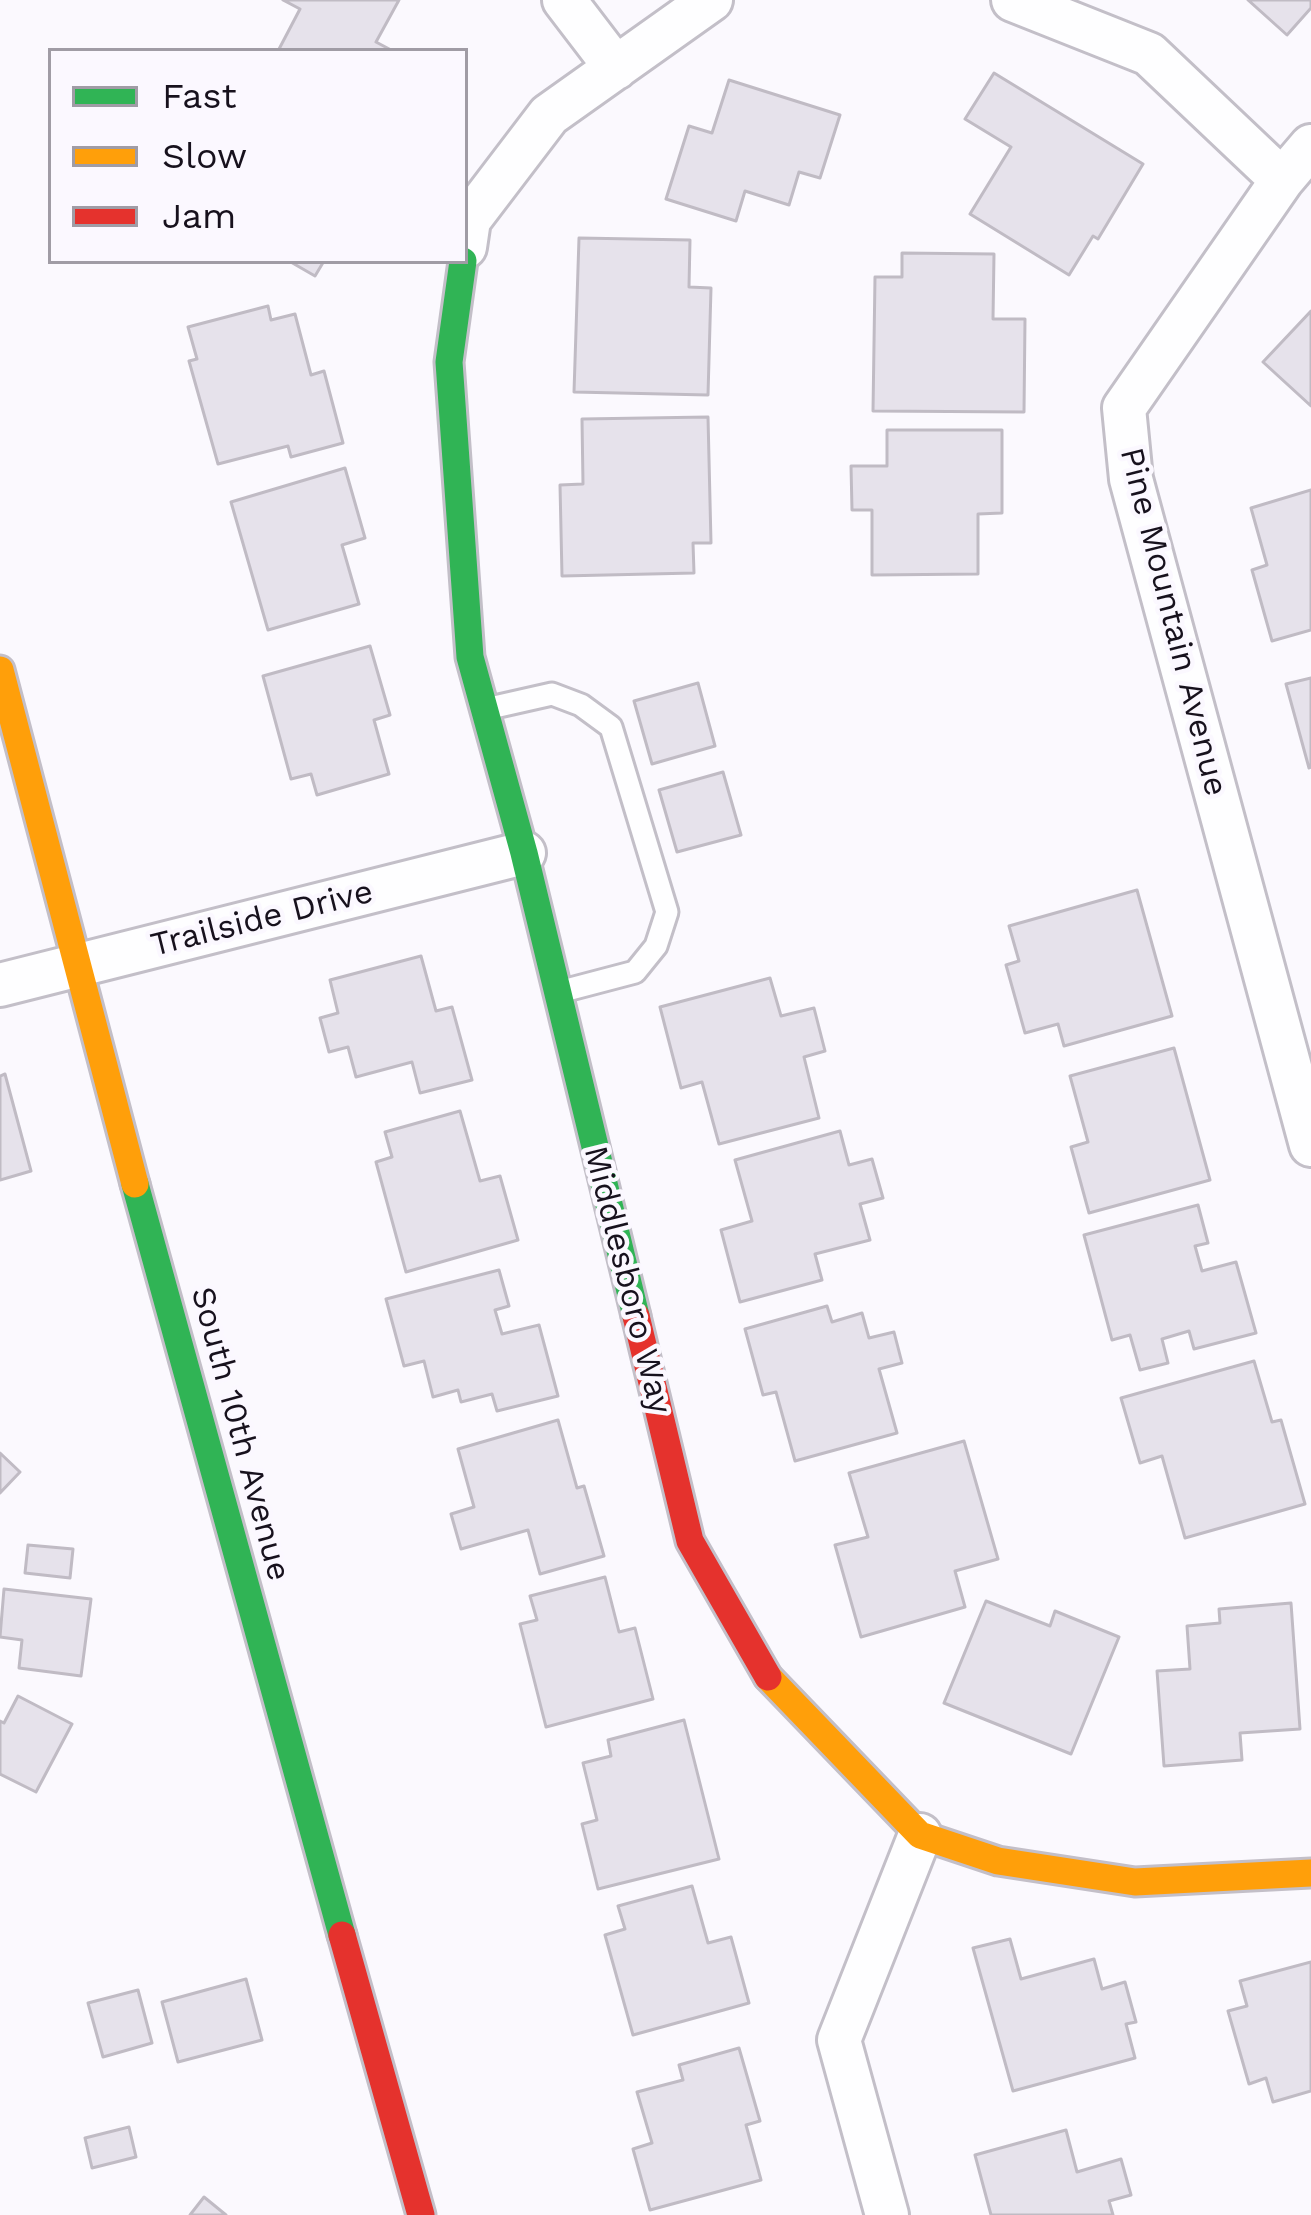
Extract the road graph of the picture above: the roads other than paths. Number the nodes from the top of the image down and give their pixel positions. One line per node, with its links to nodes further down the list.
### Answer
1 (564, 0): 4 (street)
2 (711, 0): 4 (street)
3 (1013, 0): 6 (street)
4 (616, 68): 7 (street)
5 (1311, 146): 6 (street, Pine Mountain Avenue)
6 (1282, 180): 15 (street, Pine Mountain Avenue)
7 (468, 227)
8 (463, 264): 10 (street, Middlesboro Way)
9 (0, 670): 12 (street, South 10th Avenue)
10 (484, 709): 11 (street, Middlesboro Way); 14 (lane)
11 (524, 853): 12 (street, Trailside Drive); 14 (street, Middlesboro Way)
12 (76, 966): 13 (street, Trailside Drive); 18 (street, South 10th Avenue)
13 (0, 985)
14 (558, 993): 16 (street, Middlesboro Way)
15 (1311, 1145)
16 (920, 1834): 17 (street, Middlesboro Way); 19 (street)
17 (1311, 1873)
18 (421, 2215)
19 (887, 2215)

